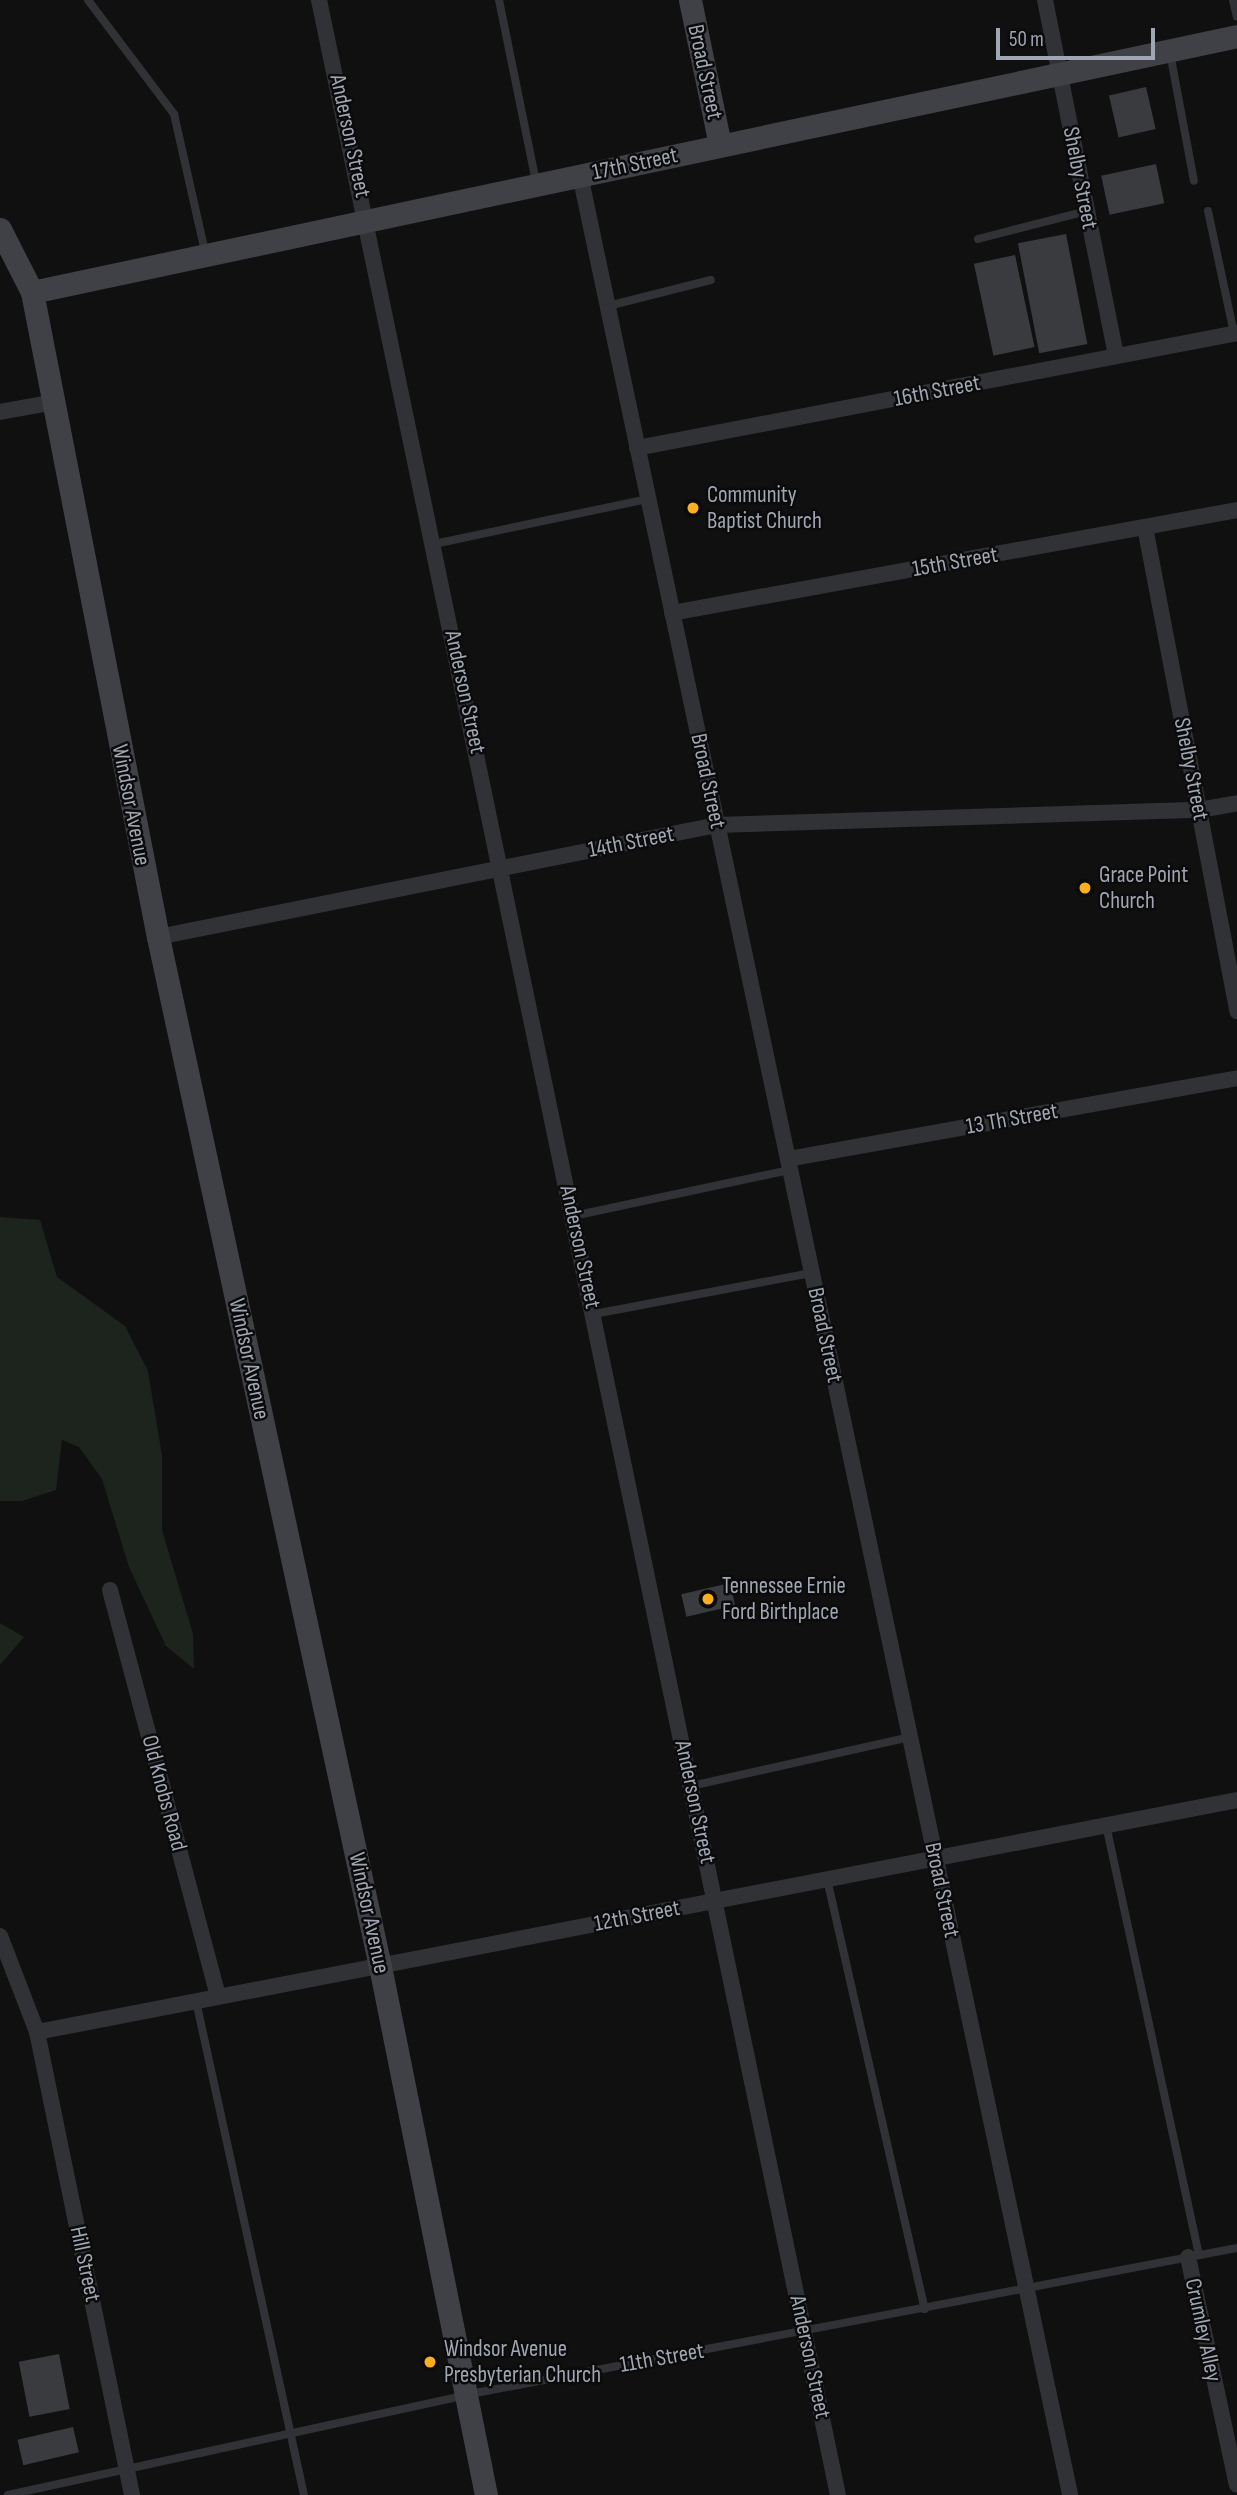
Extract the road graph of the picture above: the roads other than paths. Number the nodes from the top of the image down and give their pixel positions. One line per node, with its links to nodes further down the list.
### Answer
1 (88, 0): 20 (lane)
2 (319, 0): 17 (street, Anderson Street)
3 (499, 0): 14 (lane)
4 (690, 0): 11 (street, Broad Street)
5 (1045, 0): 10 (street, Shelby Street)
6 (1233, 0): 7 (lane)
7 (1237, 17)
8 (1237, 36): 9 (street, 17th Street)
9 (1170, 50): 10 (street, 17th Street); 13 (lane)
10 (1060, 74): 11 (street, 17th Street); 15 (street, Shelby Street)
11 (720, 145): 12 (street, 17th Street)
12 (580, 176): 14 (street, 17th Street); 23 (street, Broad Street)
13 (1194, 181)
14 (537, 185): 17 (street, 17th Street)
15 (1087, 211): 19 (lane); 25 (street, Shelby Street)
16 (1208, 211): 24 (lane)
17 (367, 220): 20 (street, 17th Street); 32 (street, Anderson Street)
18 (0, 229): 22 (street, Windsor Avenue)
19 (978, 239)
20 (205, 255): 22 (street, 17th Street)
21 (711, 281): 23 (lane)
22 (32, 292): 26 (street, Windsor Avenue)
23 (608, 306): 28 (street, Broad Street)
24 (1236, 333): 25 (street, 16th Street)
25 (1116, 356): 28 (street, 16th Street)
26 (50, 403): 27 (street); 38 (street, Windsor Avenue)
27 (0, 412)
28 (638, 449): 29 (street, Broad Street)
29 (648, 499): 32 (lane); 33 (street, Broad Street)
30 (1237, 510): 31 (street, 15th Street)
31 (1145, 527): 33 (street, 15th Street); 35 (street, Shelby Street)
32 (434, 544): 37 (street, Anderson Street)
33 (672, 613): 36 (street, Broad Street)
34 (1237, 803): 35 (street, 14th Street)
35 (1199, 810): 36 (street, 14th Street); 39 (street, Shelby Street)
36 (717, 825): 37 (street, 14th Street); 41 (street, Broad Street)
37 (501, 866): 38 (street, 14th Street); 42 (street, Anderson Street)
38 (158, 937): 54 (street, Windsor Avenue)
39 (1237, 1011)
40 (1237, 1078): 41 (street, 13 Th Street)
41 (789, 1165): 42 (lane); 43 (street, Broad Street)
42 (573, 1216): 44 (street, Anderson Street)
43 (812, 1273): 44 (lane); 46 (street, Broad Street)
44 (594, 1314): 47 (street, Anderson Street)
45 (110, 1590): 55 (street, Old Knobs Road)
46 (910, 1737): 47 (lane); 50 (street, Broad Street)
47 (691, 1786): 52 (street, Anderson Street)
48 (1237, 1800): 49 (street, 12th Street)
49 (1106, 1825): 50 (street, 12th Street); 59 (lane)
50 (936, 1858): 51 (street, 12th Street); 60 (street, Broad Street)
51 (827, 1879): 52 (street, 12th Street); 61 (lane)
52 (715, 1901): 54 (street, 12th Street); 62 (street, Anderson Street)
53 (0, 1936): 57 (street, Hill Street)
54 (380, 1966): 55 (street, 12th Street); 63 (street, Windsor Avenue)
55 (218, 1997): 56 (street, 12th Street)
56 (196, 2001): 57 (street, 12th Street); 64 (lane)
57 (37, 2032): 65 (street, Hill Street)
58 (1237, 2248): 59 (lane, 11th Street)
59 (1193, 2256): 60 (lane, 11th Street); 66 (street, Crumley Alley)
60 (1027, 2288): 61 (lane, 11th Street); 72 (street, Broad Street)
61 (925, 2309): 62 (lane, 11th Street)
62 (804, 2332): 63 (lane, 11th Street); 71 (street, Anderson Street)
63 (465, 2395): 64 (lane, 11th Street); 70 (street, Windsor Avenue)
64 (291, 2432): 65 (lane, 11th Street); 69 (lane)
65 (127, 2467): 67 (lane, 11th Street); 68 (street, Hill Street)
66 (1237, 2485)
67 (8, 2495)
68 (132, 2495)
69 (304, 2495)
70 (486, 2495)
71 (838, 2495)
72 (1070, 2495)

